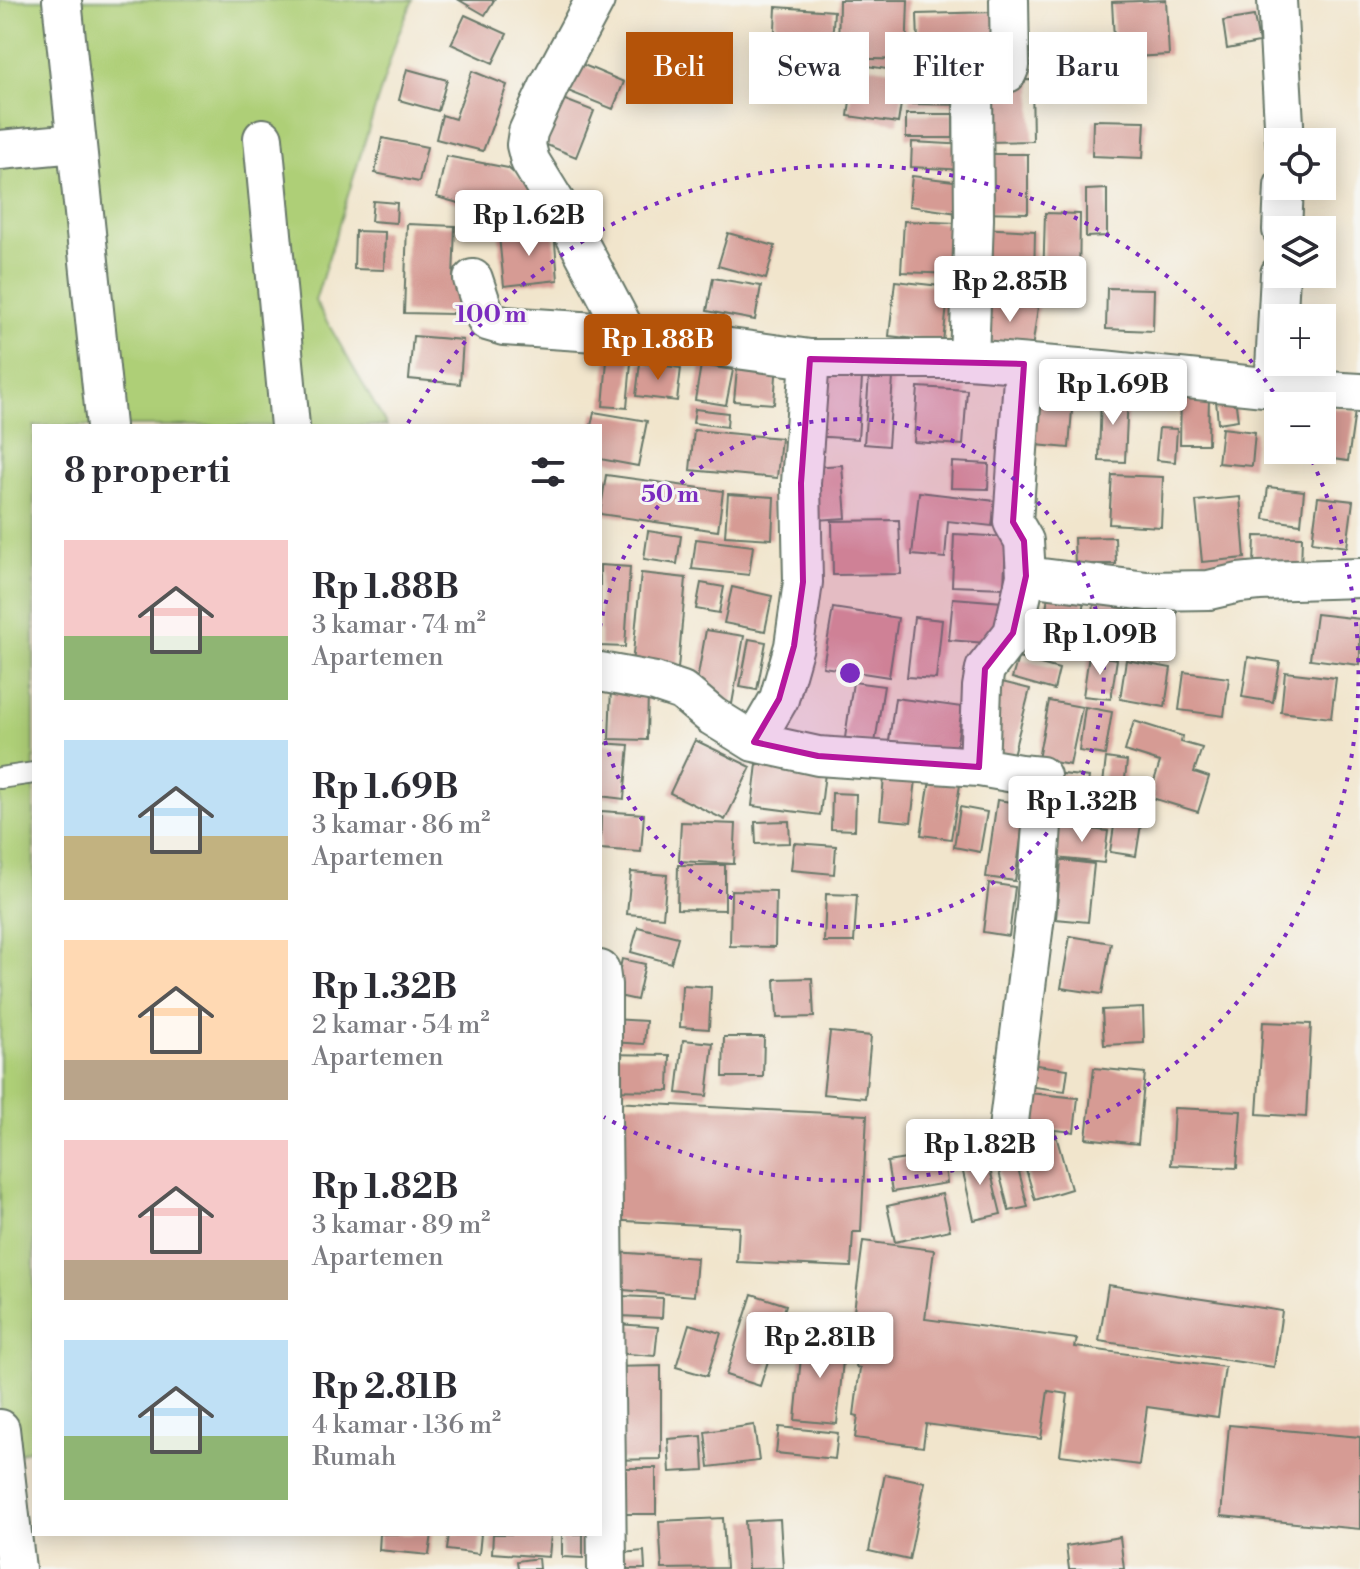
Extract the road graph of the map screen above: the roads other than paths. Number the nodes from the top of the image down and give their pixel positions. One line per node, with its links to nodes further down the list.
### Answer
1 (62, 0): 7 (street)
2 (595, 0): 11 (street)
3 (1009, 0): 13 (street)
4 (1277, 0): 5 (street)
5 (1284, 128)
6 (263, 138): 18 (street)
7 (76, 143): 8 (street); 17 (street)
8 (0, 150)
9 (473, 279): 11 (street)
10 (1279, 288): 15 (street)
11 (627, 334): 12 (street)
12 (810, 359): 13 (street); 22 (street)
13 (969, 359): 14 (street)
14 (1024, 364): 15 (street); 19 (street)
15 (1274, 388): 16 (street)
16 (1360, 393)
17 (106, 424)
18 (290, 424)
19 (1026, 576): 20 (street); 23 (street)
20 (1360, 578)
21 (602, 672): 22 (street)
22 (754, 742): 23 (street)
23 (979, 767): 27 (street)
24 (32, 773): 25 (lane)
25 (0, 778)
26 (602, 985): 29 (street)
27 (1008, 1129)
28 (602, 1153): 32 (street)
29 (602, 1153)
30 (0, 1429): 31 (street)
31 (16, 1569)
32 (607, 1569)

